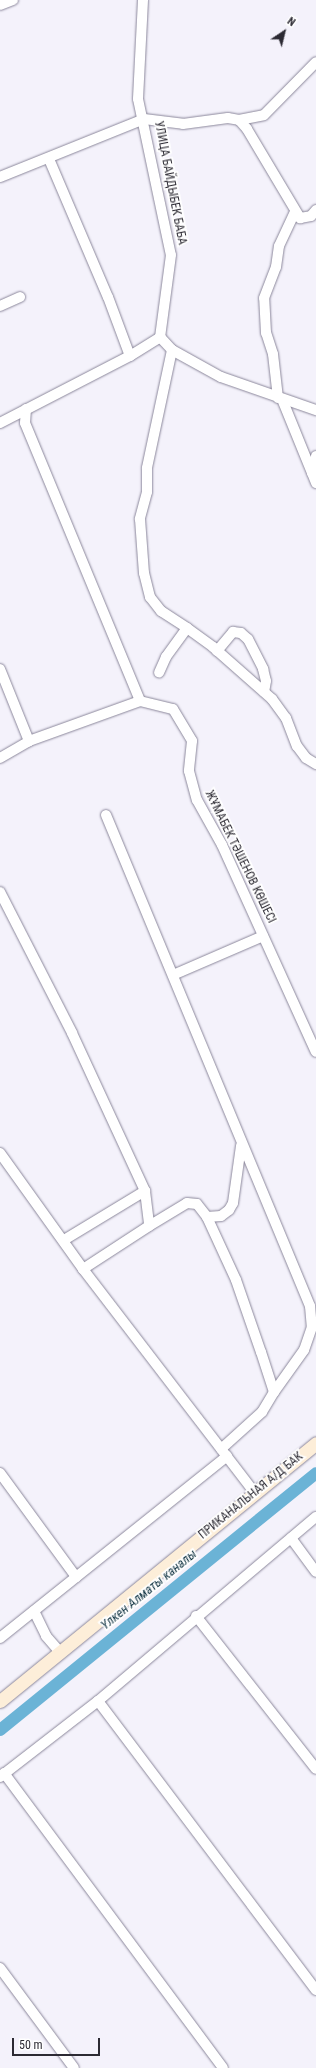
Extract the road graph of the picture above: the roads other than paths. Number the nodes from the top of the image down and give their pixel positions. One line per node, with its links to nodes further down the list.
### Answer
1 (13, 0): 3 (street)
2 (144, 0): 5 (street, УЛИЦА БАЙДЫБЕК БАБА)
3 (0, 5)
4 (316, 62): 6 (street)
5 (144, 119): 6 (street); 7 (street); 13 (street, УЛИЦА БАЙДЫБЕК БАБА)
6 (239, 120): 10 (street)
7 (49, 159): 8 (street); 15 (street)
8 (0, 177)
9 (316, 210): 10 (street)
10 (295, 212): 16 (street)
11 (20, 297): 12 (street)
12 (0, 306)
13 (160, 337): 14 (street); 15 (street)
14 (172, 350): 16 (street); 23 (street)
15 (130, 356): 17 (street)
16 (280, 398): 18 (street); 21 (street)
17 (26, 409): 19 (street); 28 (street)
18 (316, 410)
19 (0, 422)
20 (316, 456): 21 (street)
21 (312, 472): 22 (street)
22 (316, 483)
23 (187, 628): 24 (street); 26 (street)
24 (217, 651): 27 (street); 27 (street)
25 (0, 669): 29 (street)
26 (158, 673)
27 (264, 692): 31 (street)
28 (140, 700): 29 (street); 34 (street, ЖҰМАБЕК ТӘШЕНОВ КӨШЕСІ)
29 (29, 741): 30 (street)
30 (0, 758)
31 (316, 764)
32 (106, 815): 35 (street)
33 (1, 896): 39 (street)
34 (263, 936): 35 (street); 36 (street, ЖҰМАБЕК ТӘШЕНОВ КӨШЕСІ)
35 (173, 975): 37 (street)
36 (316, 1052)
37 (241, 1144): 40 (street); 44 (street)
38 (0, 1154): 42 (street)
39 (146, 1191): 41 (street); 42 (street)
40 (207, 1217): 41 (street); 44 (street)
41 (150, 1226): 43 (street)
42 (64, 1240): 43 (street)
43 (83, 1269): 46 (street)
44 (274, 1392): 46 (street)
45 (316, 1443): 48 (main road, ПРИКАНАЛЬНАЯ А/Д БАК)
46 (224, 1452): 48 (street); 52 (street)
47 (0, 1473): 52 (street)
48 (255, 1493): 56 (main road, ПРИКАНАЛЬНАЯ А/Д БАК)
49 (316, 1517): 50 (street)
50 (291, 1538): 51 (street); 54 (street)
51 (316, 1572)
52 (76, 1577): 53 (street)
53 (34, 1611): 55 (street); 56 (street)
54 (196, 1616): 58 (street); 59 (street)
55 (0, 1638)
56 (60, 1652): 57 (main road, ПРИКАНАЛЬНАЯ А/Д БАК)
57 (0, 1701)
58 (98, 1701): 60 (street); 62 (street)
59 (316, 1769)
60 (2, 1775): 64 (street)
61 (0, 1968): 63 (street)
62 (316, 1990)
63 (74, 2068)
64 (223, 2068)

